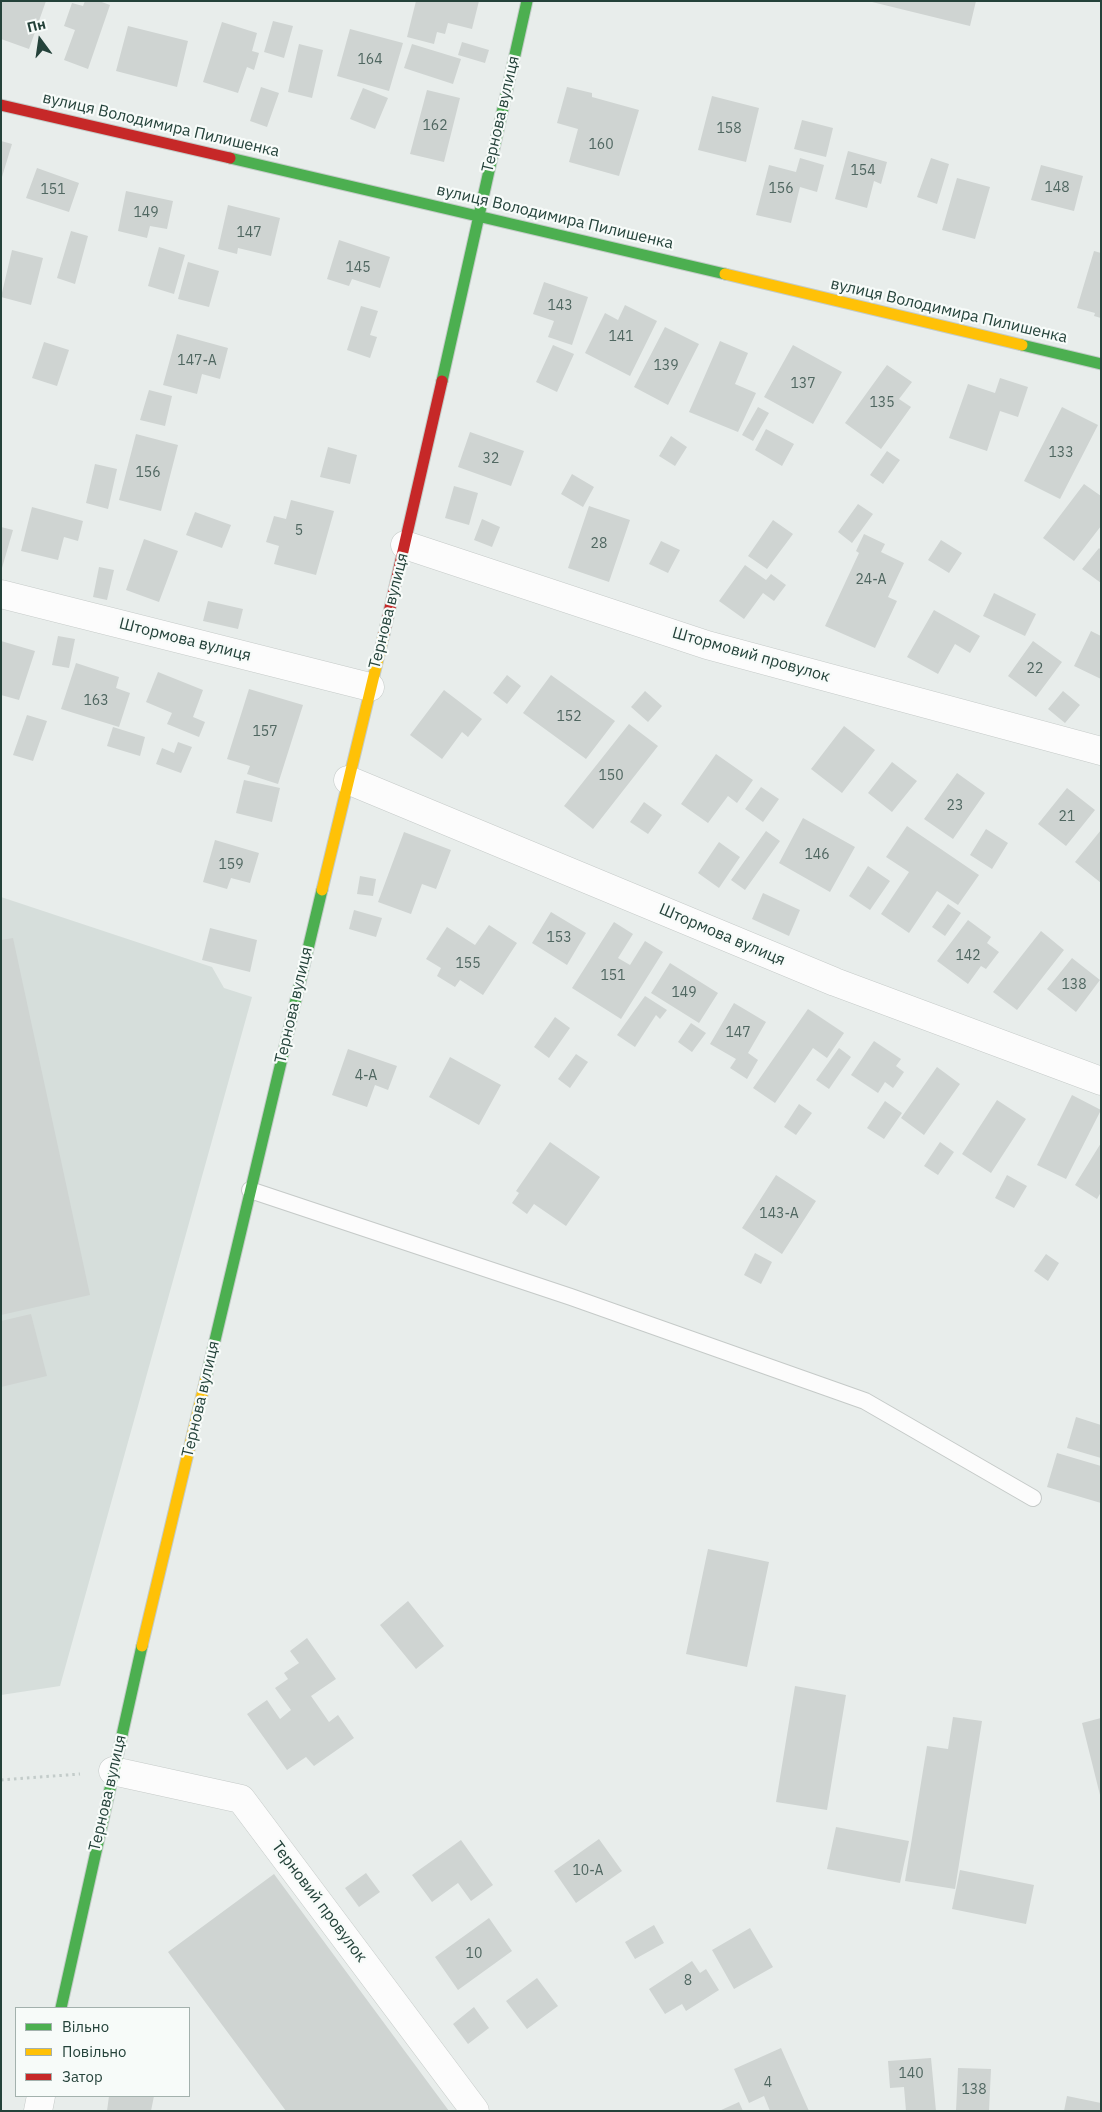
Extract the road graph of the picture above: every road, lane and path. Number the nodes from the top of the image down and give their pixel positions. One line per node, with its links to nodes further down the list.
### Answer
1 (527, 1): 3 (street, Тернова вулиця)
2 (1, 105): 3 (street, вулиця Володимира Пилишенка)
3 (478, 215): 4 (street, вулиця Володимира Пилишенка); 5 (street, Тернова вулиця)
4 (1101, 364)
5 (405, 545): 7 (street, Тернова вулиця); 8 (street, Штормовий провулок)
6 (1, 594): 7 (street, Штормова вулиця)
7 (370, 686): 9 (street, Тернова вулиця)
8 (1101, 751)
9 (348, 780): 10 (street, Штормова вулиця); 11 (street, Тернова вулиця)
10 (1101, 1081)
11 (250, 1190): 12 (lane); 13 (street, Тернова вулиця)
12 (1033, 1498)
13 (113, 1771): 14 (path); 15 (street, Тернова вулиця); 18 (street, Терновий провулок)
14 (1, 1780)
15 (60, 2007)
16 (41, 2097): 17 (street)
17 (38, 2111)
18 (475, 2111)

